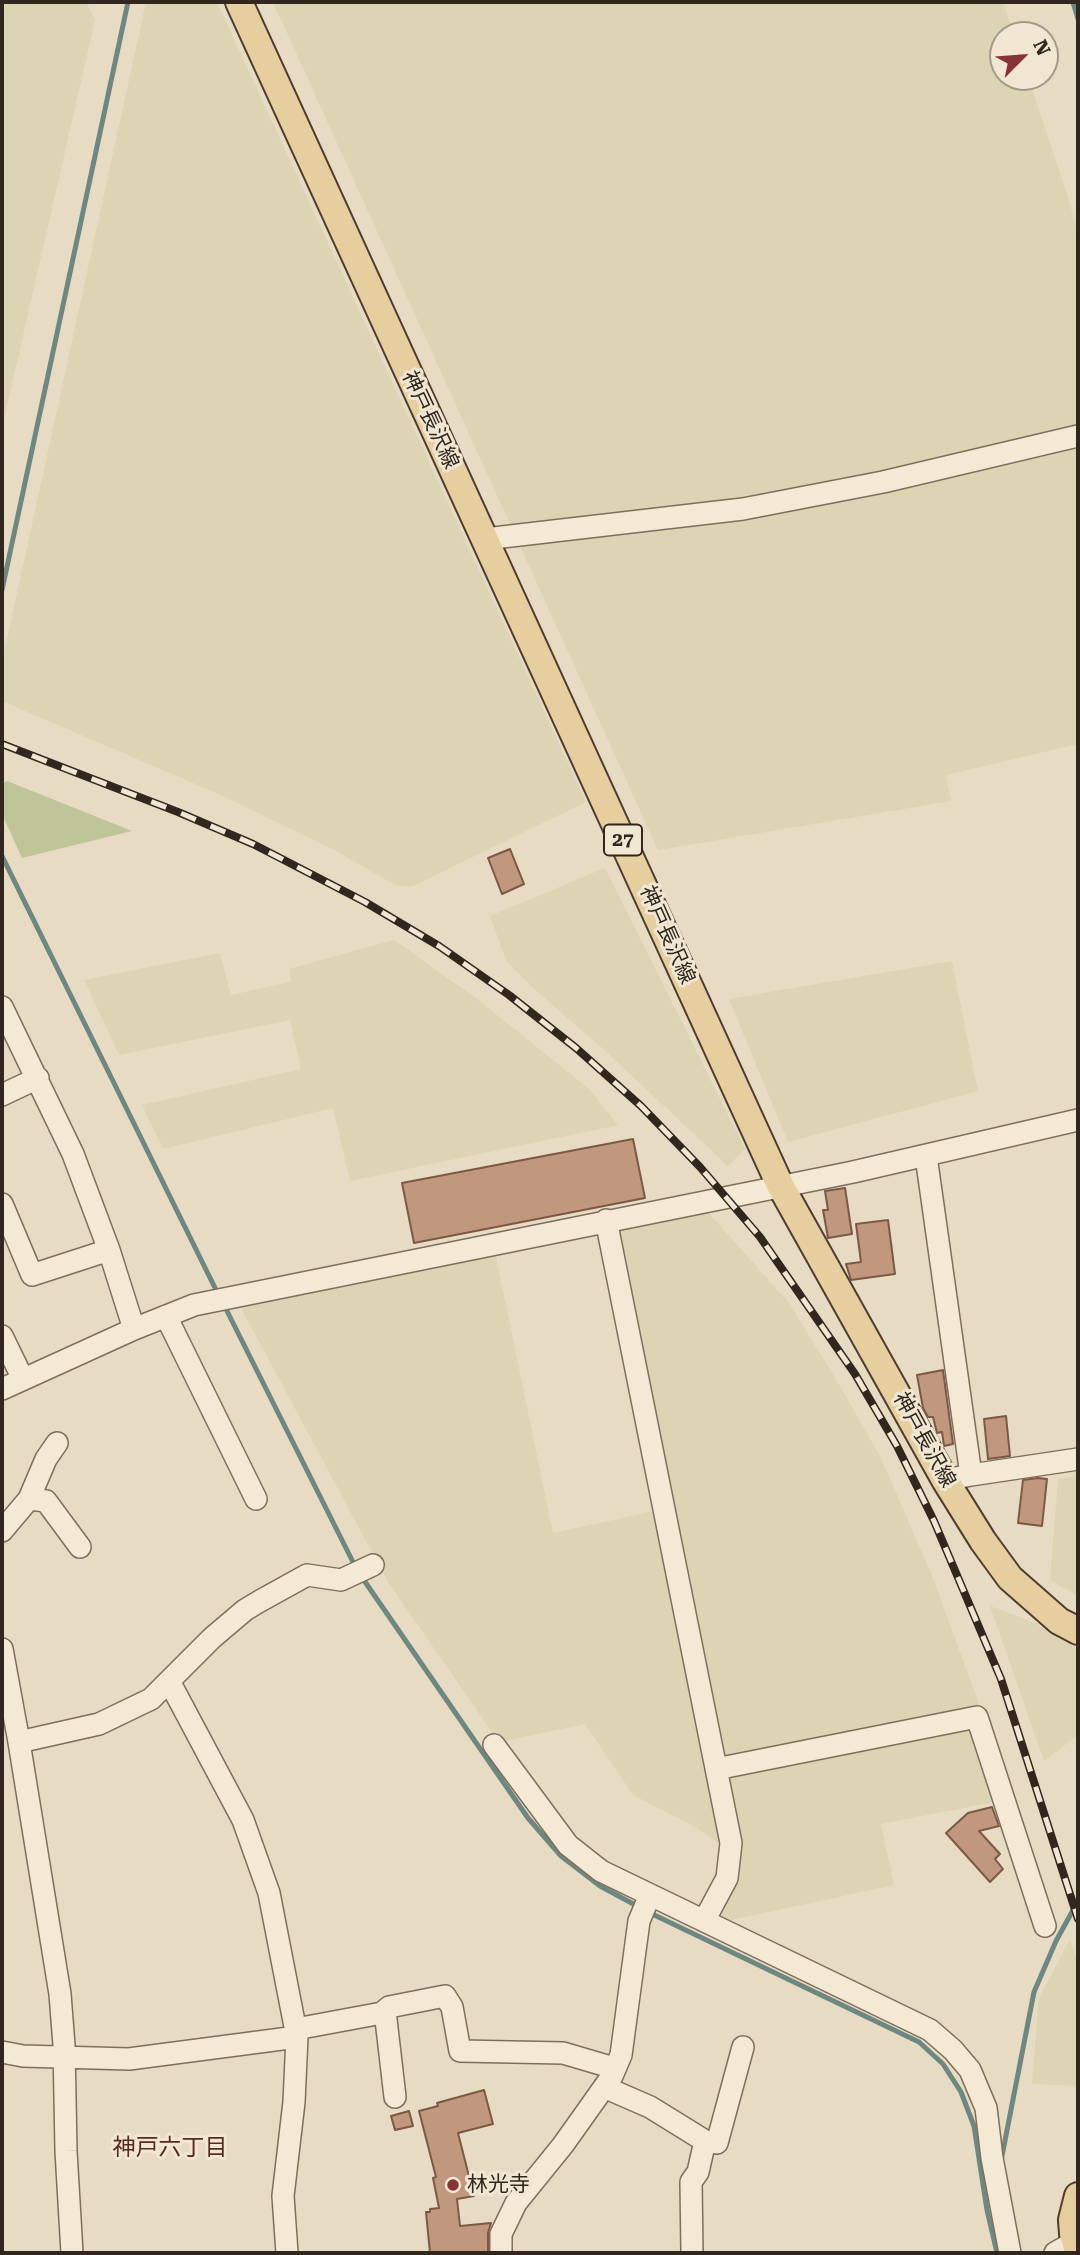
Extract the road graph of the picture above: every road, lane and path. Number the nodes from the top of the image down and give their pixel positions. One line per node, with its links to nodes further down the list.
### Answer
1 (239, 2): 3 (main road, 神戸長沢線 / 27)
2 (1078, 436): 3 (street)
3 (485, 539): 9 (main road, 神戸長沢線 / 27)
4 (2, 1007): 5 (street)
5 (38, 1078): 6 (street); 12 (street)
6 (2, 1095)
7 (1078, 1120): 8 (street)
8 (926, 1156): 9 (street); 20 (street)
9 (780, 1185): 11 (street); 21 (main road, 神戸長沢線 / 27)
10 (2, 1205): 12 (street)
11 (606, 1220): 13 (street); 32 (street)
12 (110, 1250): 14 (street)
13 (166, 1316): 14 (street); 23 (street)
14 (134, 1329): 16 (street)
15 (2, 1336): 16 (street)
16 (23, 1379): 17 (street)
17 (2, 1389)
18 (57, 1443): 22 (street)
19 (1078, 1459): 20 (street)
20 (971, 1475): 21 (street)
21 (945, 1480): 27 (main road, 神戸長沢線 / 27)
22 (29, 1499): 24 (street); 25 (street)
23 (256, 1499)
24 (2, 1531)
25 (80, 1547)
26 (373, 1565): 29 (street)
27 (1078, 1632)
28 (2, 1649): 30 (street)
29 (169, 1681): 30 (street); 37 (street)
30 (19, 1742): 40 (street)
31 (494, 1745): 33 (street)
32 (716, 1769): 34 (street); 35 (street)
33 (650, 1896): 34 (street); 41 (street)
34 (704, 1921): 50 (street)
35 (1045, 1926)
36 (385, 2011): 37 (street); 41 (street); 42 (street)
37 (296, 2033): 40 (street); 47 (street)
38 (743, 2047): 43 (street)
39 (2, 2052): 40 (street)
40 (63, 2057): 46 (street)
41 (609, 2077): 43 (street); 48 (street)
42 (395, 2097)
43 (705, 2141): 49 (street)
44 (1078, 2196): 45 (main road)
45 (1071, 2246)
46 (72, 2253)
47 (287, 2253)
48 (501, 2253)
49 (692, 2253)
50 (1010, 2253)

